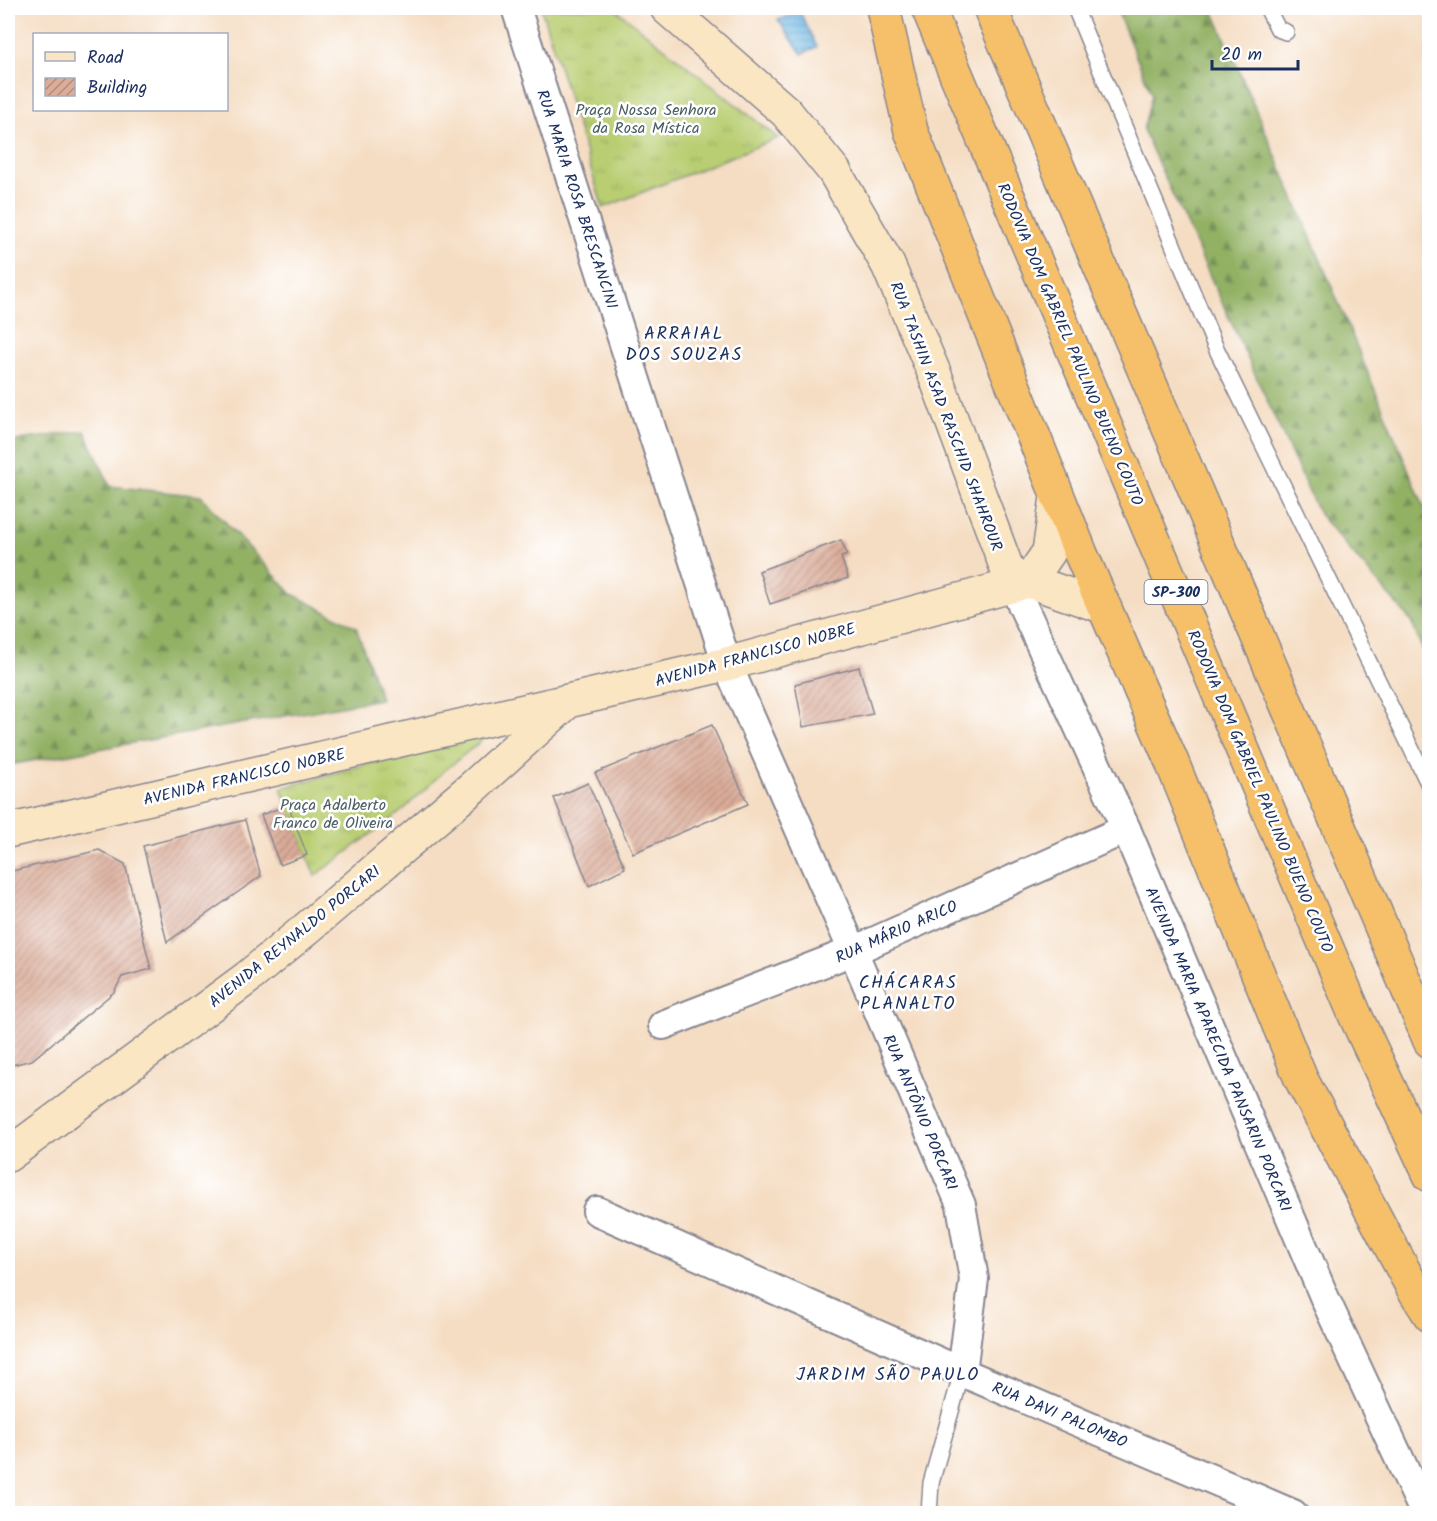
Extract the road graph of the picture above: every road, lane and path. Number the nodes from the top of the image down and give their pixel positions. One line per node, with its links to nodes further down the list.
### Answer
1 (516, 8): 12 (street, RUA MARIA ROSA BRESCANCINI)
2 (667, 8): 10 (main road, RUA TASHIN ASAD RASCHID SHAHROUR)
3 (883, 8): 9 (highway)
4 (928, 8): 23 (highway, RODOVIA DOM GABRIEL PAULINO BUENO COUTO / SP-300)
5 (990, 8): 21 (highway, SP-300)
6 (1075, 8): 16 (lane)
7 (1267, 8): 8 (lane)
8 (1286, 33)
9 (1058, 497): 10 (main road); 11 (highway)
10 (1021, 583): 11 (main road); 12 (main road, AVENIDA FRANCISCO NOBRE); 17 (street, AVENIDA MARIA APARECIDA PANSARIN PORCARI)
11 (1104, 607): 25 (highway)
12 (727, 664): 13 (main road, AVENIDA FRANCISCO NOBRE); 19 (street, RUA ANTÔNIO PORCARI)
13 (568, 701): 14 (main road, AVENIDA FRANCISCO NOBRE); 15 (main road, AVENIDA REYNALDO PORCARI)
14 (480, 721): 15 (main road); 18 (main road, AVENIDA FRANCISCO NOBRE)
15 (512, 751): 22 (main road, AVENIDA REYNALDO PORCARI)
16 (1430, 787)
17 (1126, 829): 19 (street, RUA MÁRIO ARICO); 29 (street, AVENIDA MARIA APARECIDA PANSARIN PORCARI)
18 (8, 831)
19 (853, 951): 20 (street, RUA MÁRIO ARICO); 26 (street, RUA ANTÔNIO PORCARI)
20 (663, 1025)
21 (1430, 1041)
22 (8, 1155)
23 (1430, 1175)
24 (597, 1211): 26 (street, RUA DAVI PALOMBO)
25 (1430, 1315)
26 (962, 1372): 27 (lane, RUA ANTÔNIO PORCARI); 28 (street, RUA DAVI PALOMBO)
27 (929, 1514)
28 (1293, 1514)
29 (1425, 1514)

